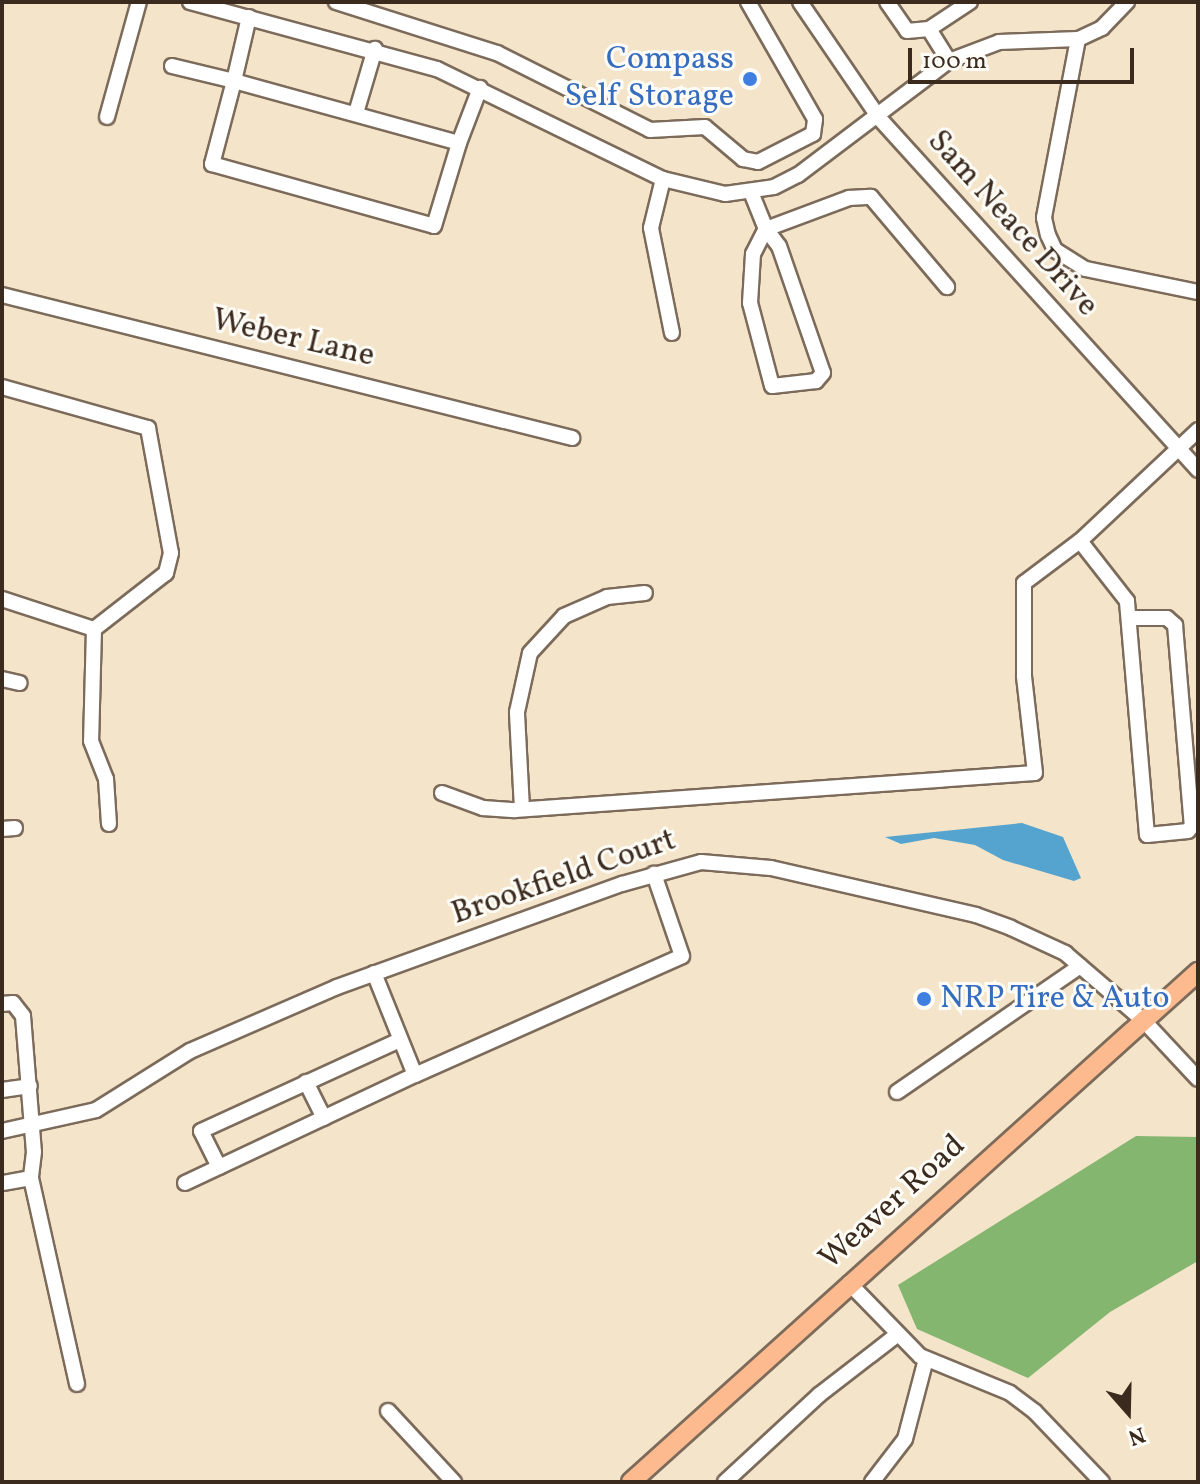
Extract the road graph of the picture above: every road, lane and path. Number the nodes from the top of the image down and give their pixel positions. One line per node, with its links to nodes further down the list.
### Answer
1 (139, 2): 18 (street)
2 (190, 2): 9 (street)
3 (336, 2): 4 (street)
4 (748, 2)
5 (800, 2): 19 (street, Sam Neace Drive)
6 (887, 2): 10 (street)
7 (970, 2): 10 (street)
8 (1127, 2): 11 (street)
9 (249, 17): 12 (street); 15 (street)
10 (929, 29): 13 (street)
11 (1078, 39): 13 (street); 25 (street)
12 (375, 49): 16 (street); 17 (street)
13 (949, 61): 19 (street)
14 (172, 66): 15 (street)
15 (234, 81): 17 (street); 20 (street)
16 (480, 88): 20 (street); 21 (street)
17 (356, 113): 20 (street)
18 (107, 117)
19 (879, 118): 22 (street); 31 (street, Sam Neace Drive)
20 (459, 143)
21 (663, 179): 22 (street); 27 (street)
22 (751, 192): 23 (street)
23 (766, 229): 23 (street); 24 (street)
24 (947, 287)
25 (1198, 292)
26 (2, 295): 30 (street, Weber Lane)
27 (672, 333)
28 (2, 387): 37 (street)
29 (1198, 430): 31 (street)
30 (572, 438)
31 (1179, 449): 32 (street, Sam Neace Drive); 33 (street)
32 (1198, 470)
33 (1080, 541): 36 (street); 41 (street)
34 (645, 593): 41 (street)
35 (2, 599): 37 (street)
36 (1129, 618): 36 (street)
37 (94, 629): 42 (street)
38 (2, 679): 39 (street)
39 (20, 683)
40 (442, 793): 41 (street)
41 (522, 809)
42 (109, 824)
43 (654, 874): 44 (street, Brookfield Court); 46 (street, Brookfield Court); 50 (street)
44 (1080, 966): 48 (street, Brookfield Court); 55 (street)
45 (1198, 972): 48 (main road, Weaver Road)
46 (374, 973): 49 (street); 57 (street, Brookfield Court)
47 (2, 1004): 53 (street)
48 (1144, 1021): 51 (street, Brookfield Court); 63 (main road, Weaver Road)
49 (400, 1040): 50 (street); 52 (street)
50 (415, 1075): 56 (street)
51 (1198, 1079)
52 (306, 1082): 56 (street); 59 (street)
53 (30, 1086): 54 (street); 57 (street)
54 (2, 1090)
55 (897, 1092)
56 (324, 1118): 59 (street)
57 (33, 1127): 58 (street, Brookfield Court); 60 (street)
58 (2, 1131)
59 (219, 1167): 62 (street)
60 (31, 1178): 61 (street); 66 (street)
61 (2, 1183)
62 (185, 1183)
63 (849, 1283): 64 (street); 69 (main road, Weaver Road)
64 (898, 1334): 65 (street); 70 (street)
65 (926, 1359): 71 (street); 72 (street)
66 (77, 1384)
67 (388, 1411): 68 (street)
68 (454, 1482)
69 (631, 1482)
70 (725, 1482)
71 (872, 1482)
72 (1102, 1482)

